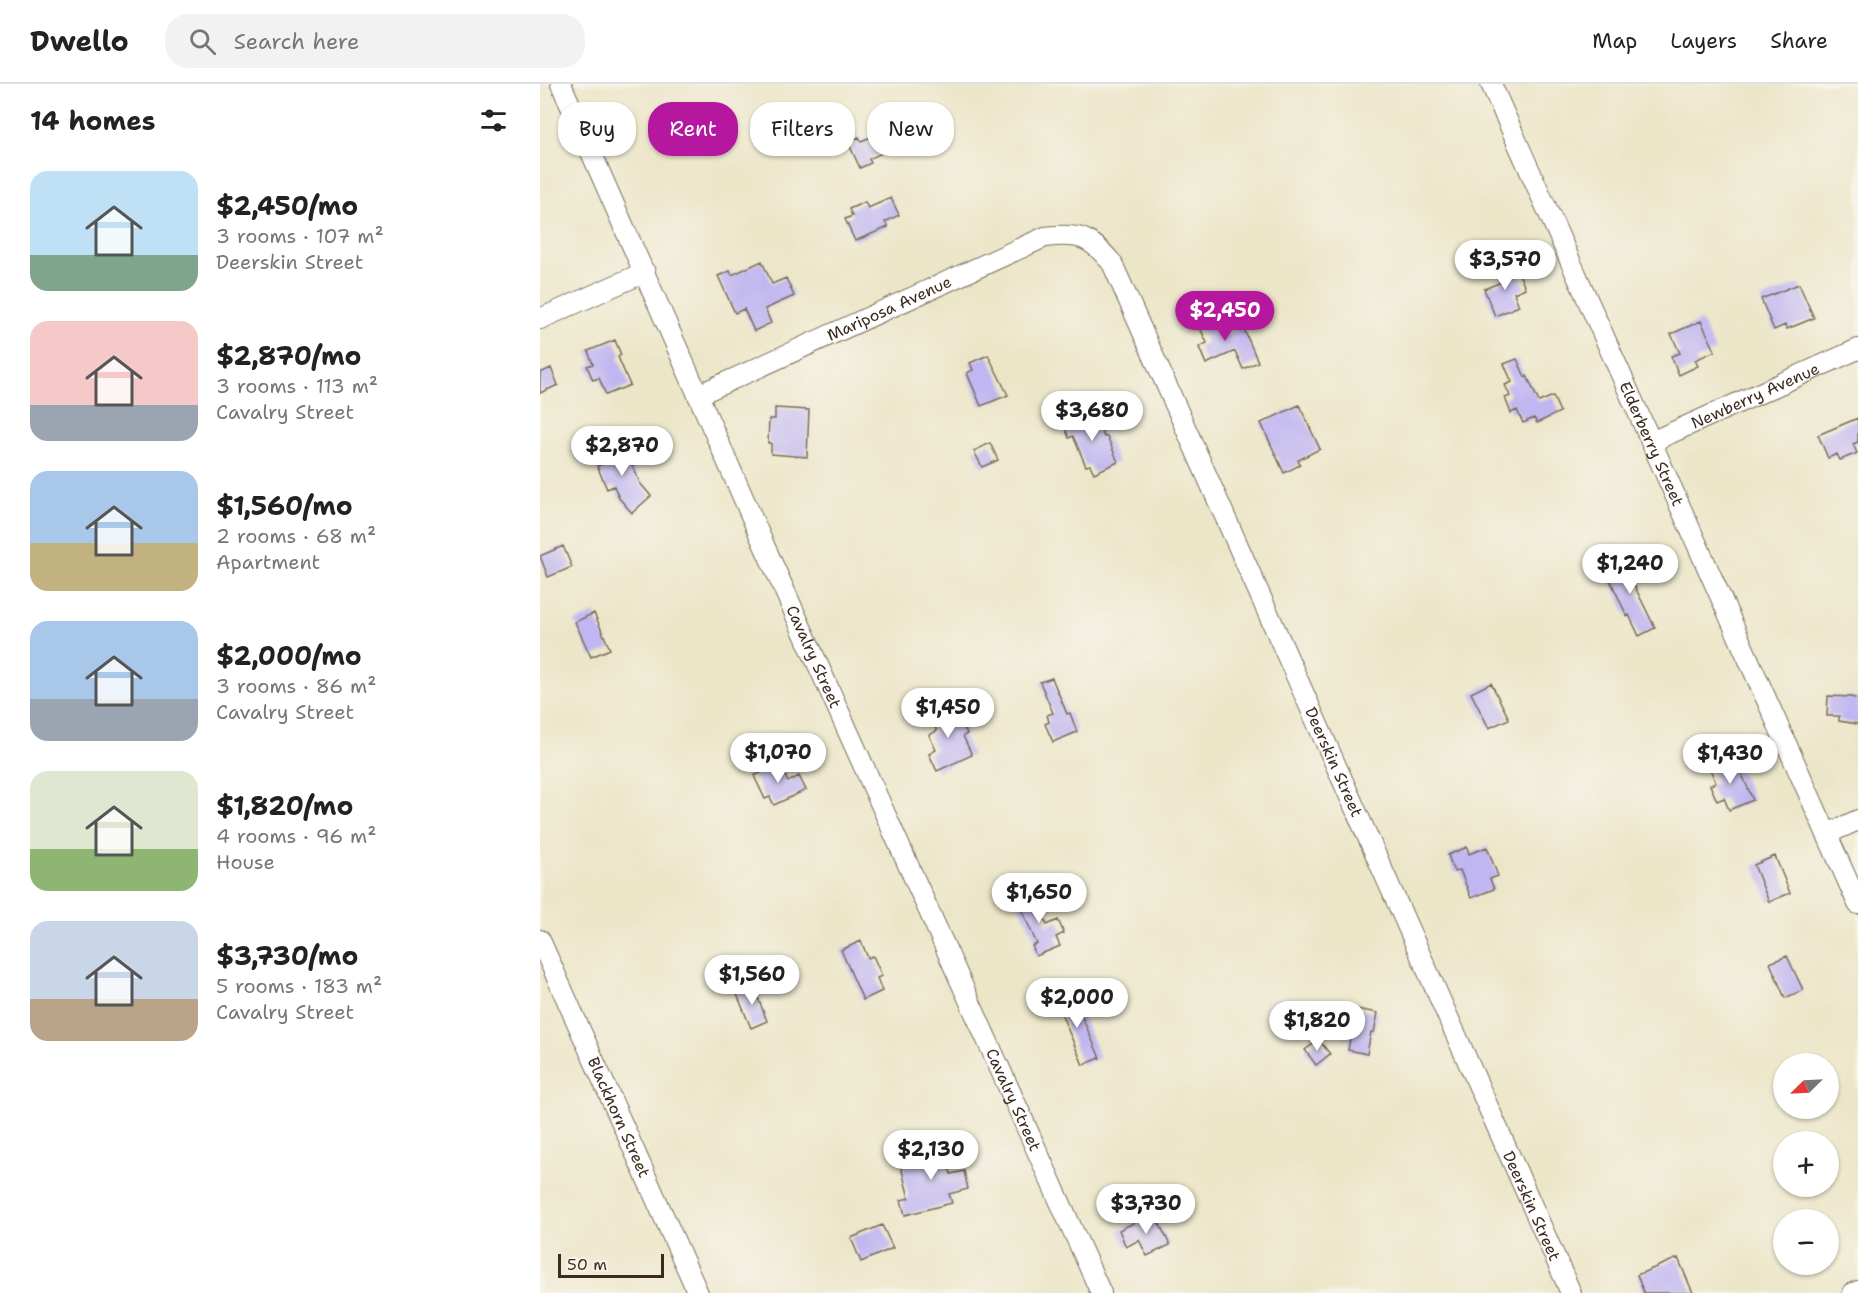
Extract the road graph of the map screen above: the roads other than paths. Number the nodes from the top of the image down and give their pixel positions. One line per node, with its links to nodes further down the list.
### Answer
1 (561, 84): 4 (street, Cavalry Street)
2 (1491, 84): 8 (street, Elderberry Street)
3 (1084, 238): 7 (street, Mariposa Avenue); 16 (street, Deerskin Street)
4 (645, 272): 5 (street); 7 (street, Cavalry Street)
5 (540, 319)
6 (1858, 349): 8 (street, Newberry Avenue)
7 (698, 395): 15 (street, Cavalry Street)
8 (1651, 441): 10 (street, Elderberry Street)
9 (1858, 820): 10 (street)
10 (1827, 834): 11 (street, Elderberry Street)
11 (1858, 904)
12 (540, 940): 14 (street, Blackhorn Street)
13 (1858, 1291): 17 (street)
14 (698, 1293)
15 (1101, 1293)
16 (1571, 1293)
17 (1853, 1293)

